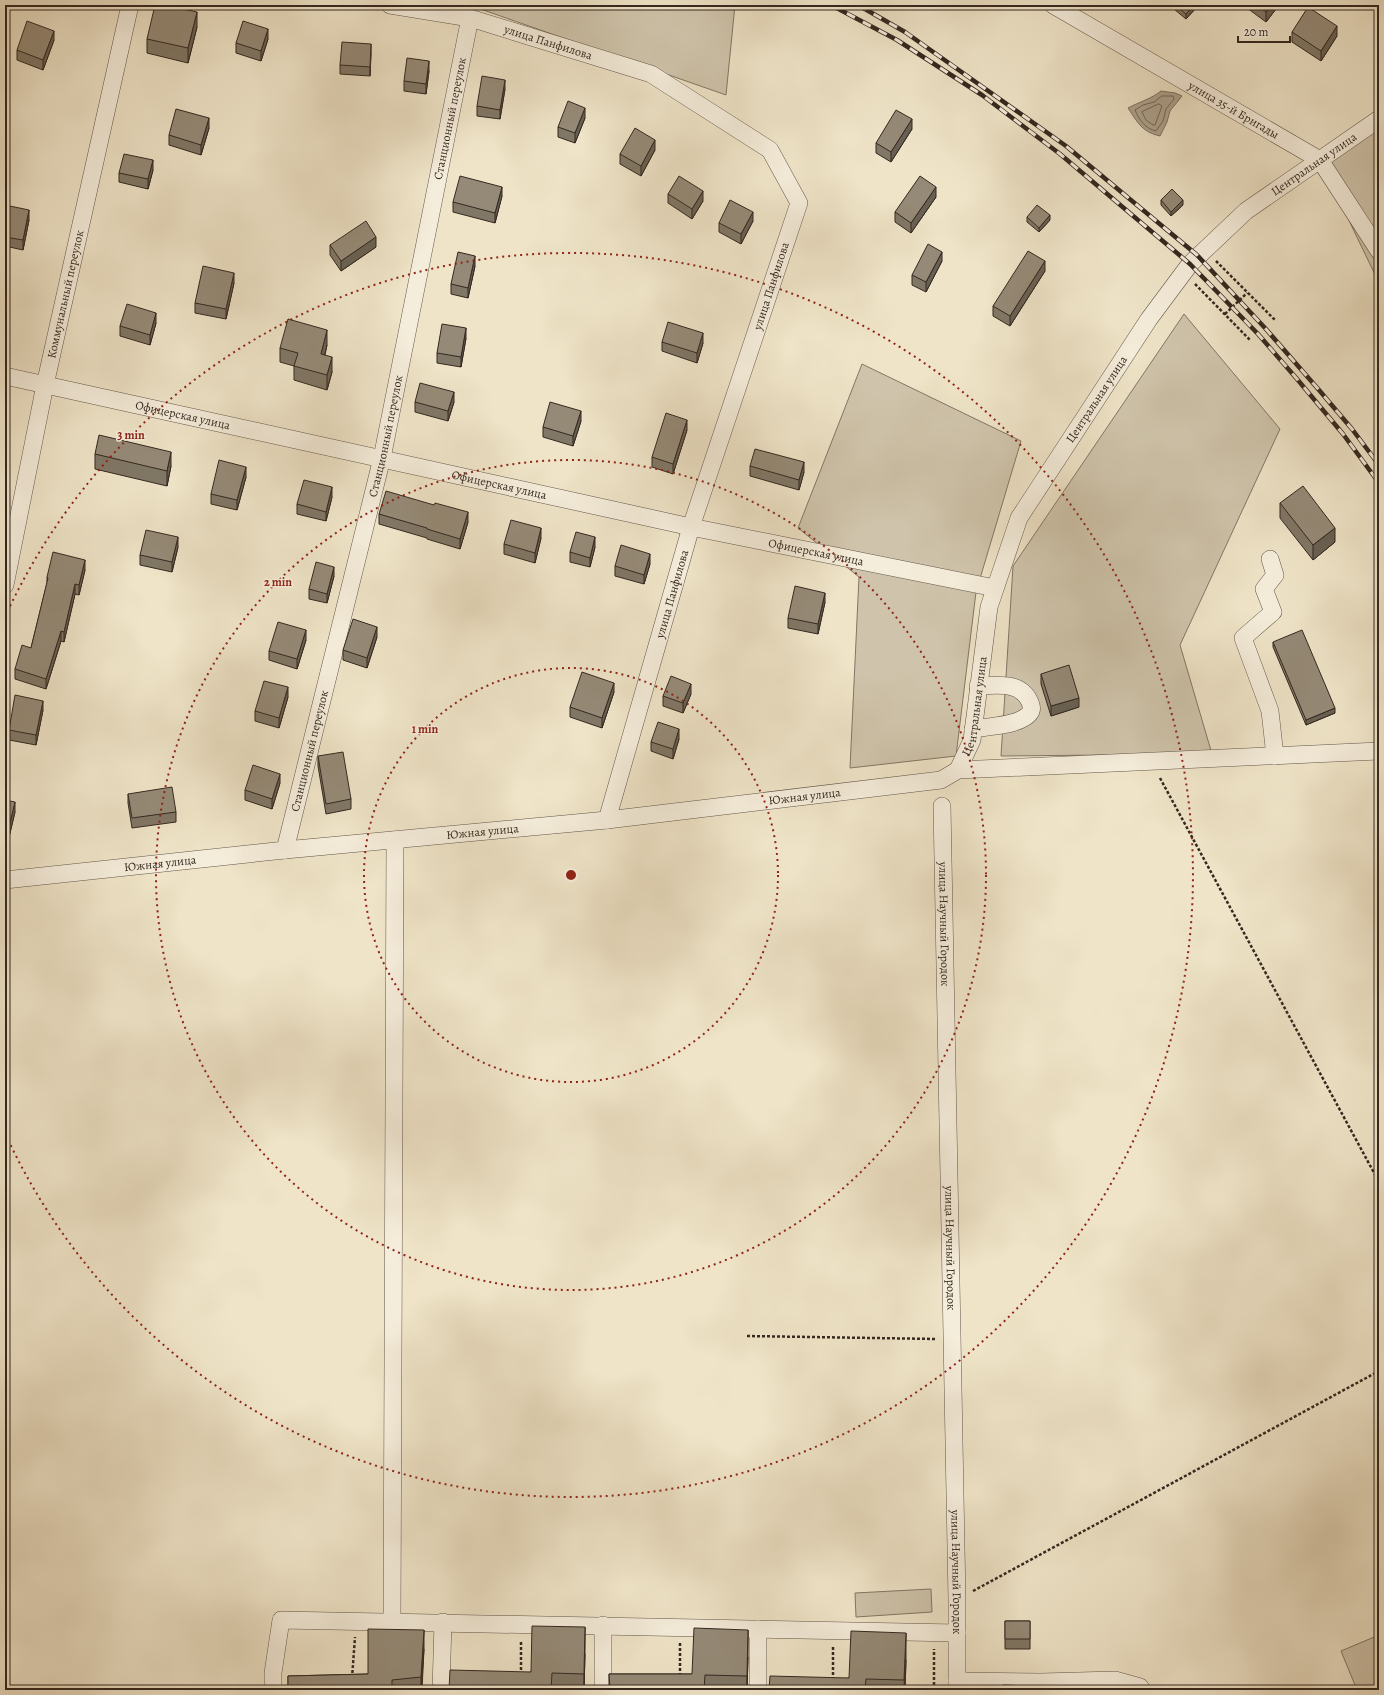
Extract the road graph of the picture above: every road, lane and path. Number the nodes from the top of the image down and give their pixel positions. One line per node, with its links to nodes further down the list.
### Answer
1 (130, 5): 15 (street, Коммунальный переулок)
2 (390, 5): 4 (street, улица Панфилова)
3 (1053, 5): 6 (street, улица 35-й Бригады)
4 (470, 18): 16 (street, Станционный переулок); 17 (street, улица Панфилова)
5 (1379, 119): 6 (street, Центральная улица)
6 (1320, 160): 7 (street, Центральная улица); 8 (street, улица 35-й Бригады)
7 (1204, 249): 9 (street, Центральная улица); 10 (path)
8 (1379, 251)
9 (1184, 272): 11 (path); 20 (street, Центральная улица)
10 (1247, 293): 11 (path); 12 (path)
11 (1225, 314): 13 (path)
12 (1275, 320)
13 (1251, 341)
14 (5, 376): 15 (street, Офицерская улица)
15 (45, 385): 16 (street, Офицерская улица); 19 (street, Коммунальный переулок)
16 (382, 458): 17 (street, Офицерская улица); 30 (street, Станционный переулок)
17 (691, 527): 20 (street, Офицерская улица); 28 (street, улица Панфилова)
18 (1270, 559): 24 (street)
19 (5, 585)
20 (995, 588): 21 (street, Центральная улица)
21 (978, 686): 22 (street, Центральная улица); 22 (street)
22 (974, 729): 26 (street, Центральная улица)
23 (1379, 751): 24 (street)
24 (1275, 756): 25 (street)
25 (1152, 761): 26 (street); 32 (path)
26 (958, 770): 28 (street, Южная улица)
27 (942, 806): 34 (street, улица Научный Городок)
28 (607, 820): 29 (street, Южная улица)
29 (395, 840): 30 (street, Южная улица); 38 (street)
30 (285, 850): 31 (street, Южная улица)
31 (5, 880)
32 (1379, 1182)
33 (747, 1336): 34 (path)
34 (952, 1339): 36 (street, улица Научный Городок)
35 (1379, 1372): 36 (path)
36 (957, 1600): 46 (street, улица Научный Городок)
37 (356, 1620): 38 (street); 49 (path); 52 (street)
38 (392, 1621): 39 (street)
39 (444, 1622): 40 (street); 54 (street)
40 (522, 1624): 41 (street); 47 (path)
41 (603, 1625): 42 (street); 56 (street)
42 (680, 1627): 43 (street); 48 (path)
43 (758, 1629): 44 (street); 57 (street)
44 (833, 1630): 45 (street); 50 (path)
45 (934, 1632): 46 (street); 58 (path)
46 (957, 1633): 53 (street, улица Научный Городок)
47 (522, 1676)
48 (680, 1679)
49 (352, 1682)
50 (833, 1682)
51 (485, 1683): 54 (street)
52 (278, 1685)
53 (957, 1685): 59 (street)
54 (442, 1687)
55 (646, 1688): 56 (street)
56 (603, 1689)
57 (758, 1690)
58 (934, 1690)
59 (1142, 1690)

